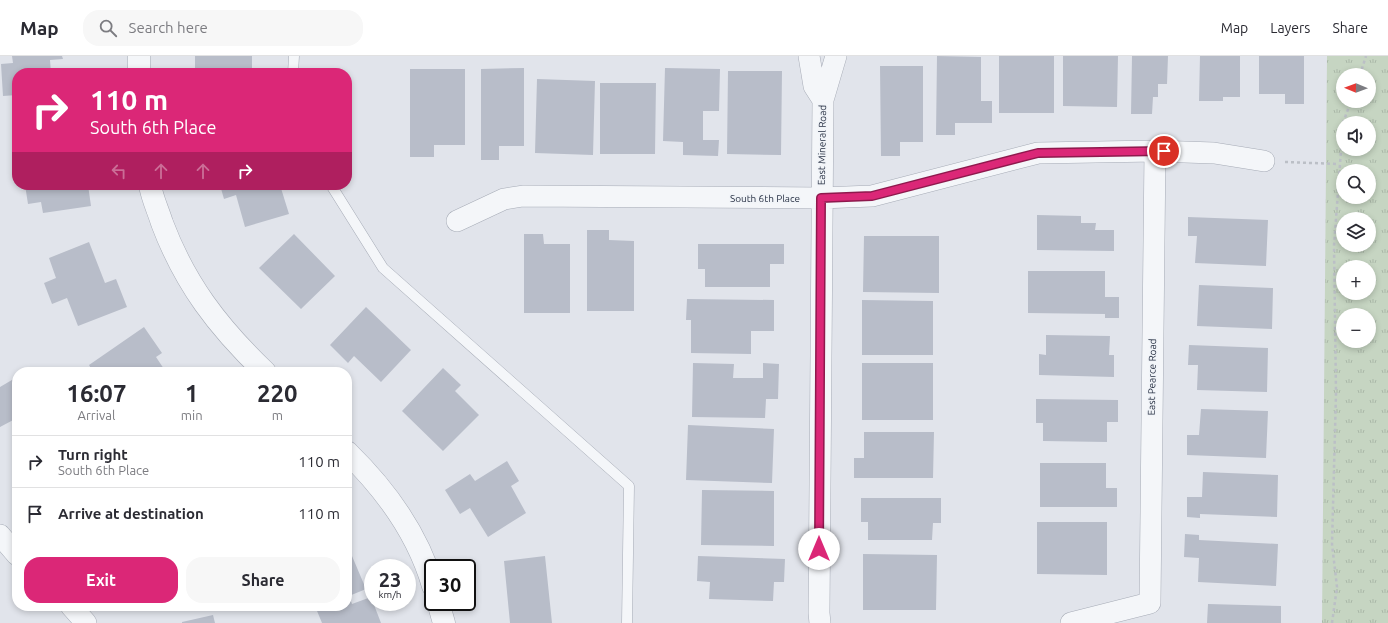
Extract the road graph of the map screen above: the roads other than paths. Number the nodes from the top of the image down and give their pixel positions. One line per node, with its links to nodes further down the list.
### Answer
1 (140, 56): 5 (street)
2 (294, 56): 6 (lane)
3 (809, 56): 7 (street, East Mineral Road)
4 (836, 56): 7 (street, East Mineral Road)
5 (140, 68)
6 (293, 68)
7 (823, 100): 12 (street, East Mineral Road)
8 (1155, 151): 9 (street, South 6th Place); 12 (street, South 6th Place); 25 (street, East Pearce Road)
9 (1264, 161)
10 (152, 190): 14 (street)
11 (334, 190): 23 (lane)
12 (821, 198): 13 (street, South 6th Place); 24 (street, East Mineral Road)
13 (457, 221)
14 (260, 367)
15 (352, 457): 18 (street)
16 (0, 535): 17 (street)
17 (12, 549)
18 (424, 565)
19 (75, 611): 21 (street)
20 (441, 611): 22 (street)
21 (86, 623)
22 (444, 623)
23 (627, 623)
24 (820, 623)
25 (1071, 623)

